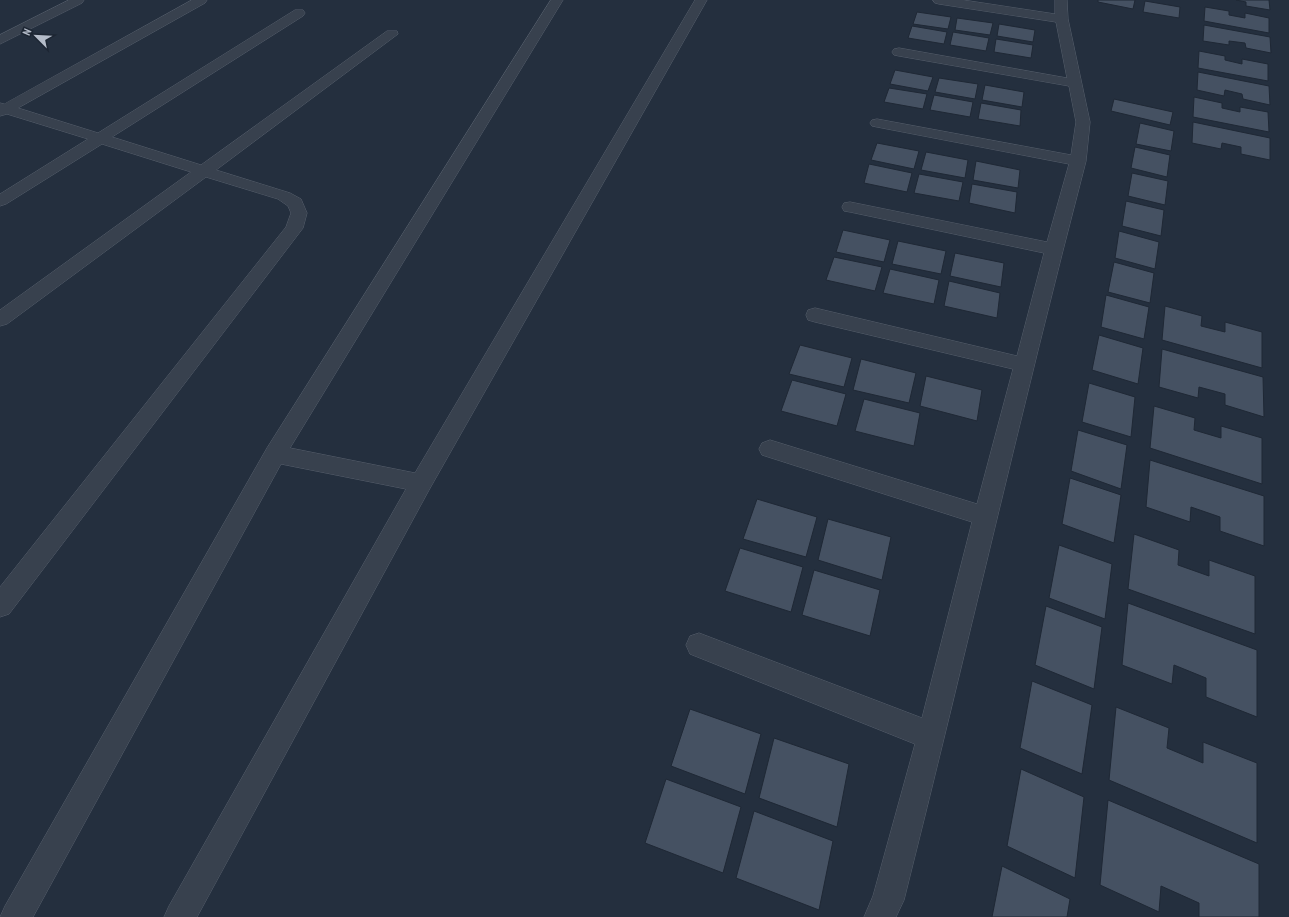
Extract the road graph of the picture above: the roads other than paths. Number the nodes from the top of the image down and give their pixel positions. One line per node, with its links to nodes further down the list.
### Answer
1 (78, 0): 9 (street)
2 (201, 0): 12 (street)
3 (557, 0): 24 (street)
4 (701, 0): 25 (street)
5 (939, 0): 6 (street)
6 (1061, 10): 11 (street)
7 (299, 13): 14 (street)
8 (392, 34): 16 (street)
9 (0, 40)
10 (899, 52): 11 (street)
11 (1074, 83): 15 (street)
12 (2, 109): 14 (street)
13 (877, 123): 15 (street)
14 (98, 138): 16 (street); 17 (street)
15 (1078, 161): 19 (street)
16 (204, 170): 21 (street); 27 (street)
17 (0, 201)
18 (850, 207): 19 (street)
19 (1054, 249): 22 (street)
20 (815, 314): 22 (street)
21 (0, 319)
22 (1025, 365): 26 (street)
23 (770, 449): 26 (street)
24 (275, 454): 25 (street); 30 (street)
25 (421, 483): 31 (street)
26 (985, 516): 29 (street)
27 (0, 606)
28 (699, 645): 29 (street)
29 (931, 736): 32 (street)
30 (16, 917)
31 (180, 917)
32 (880, 917)

